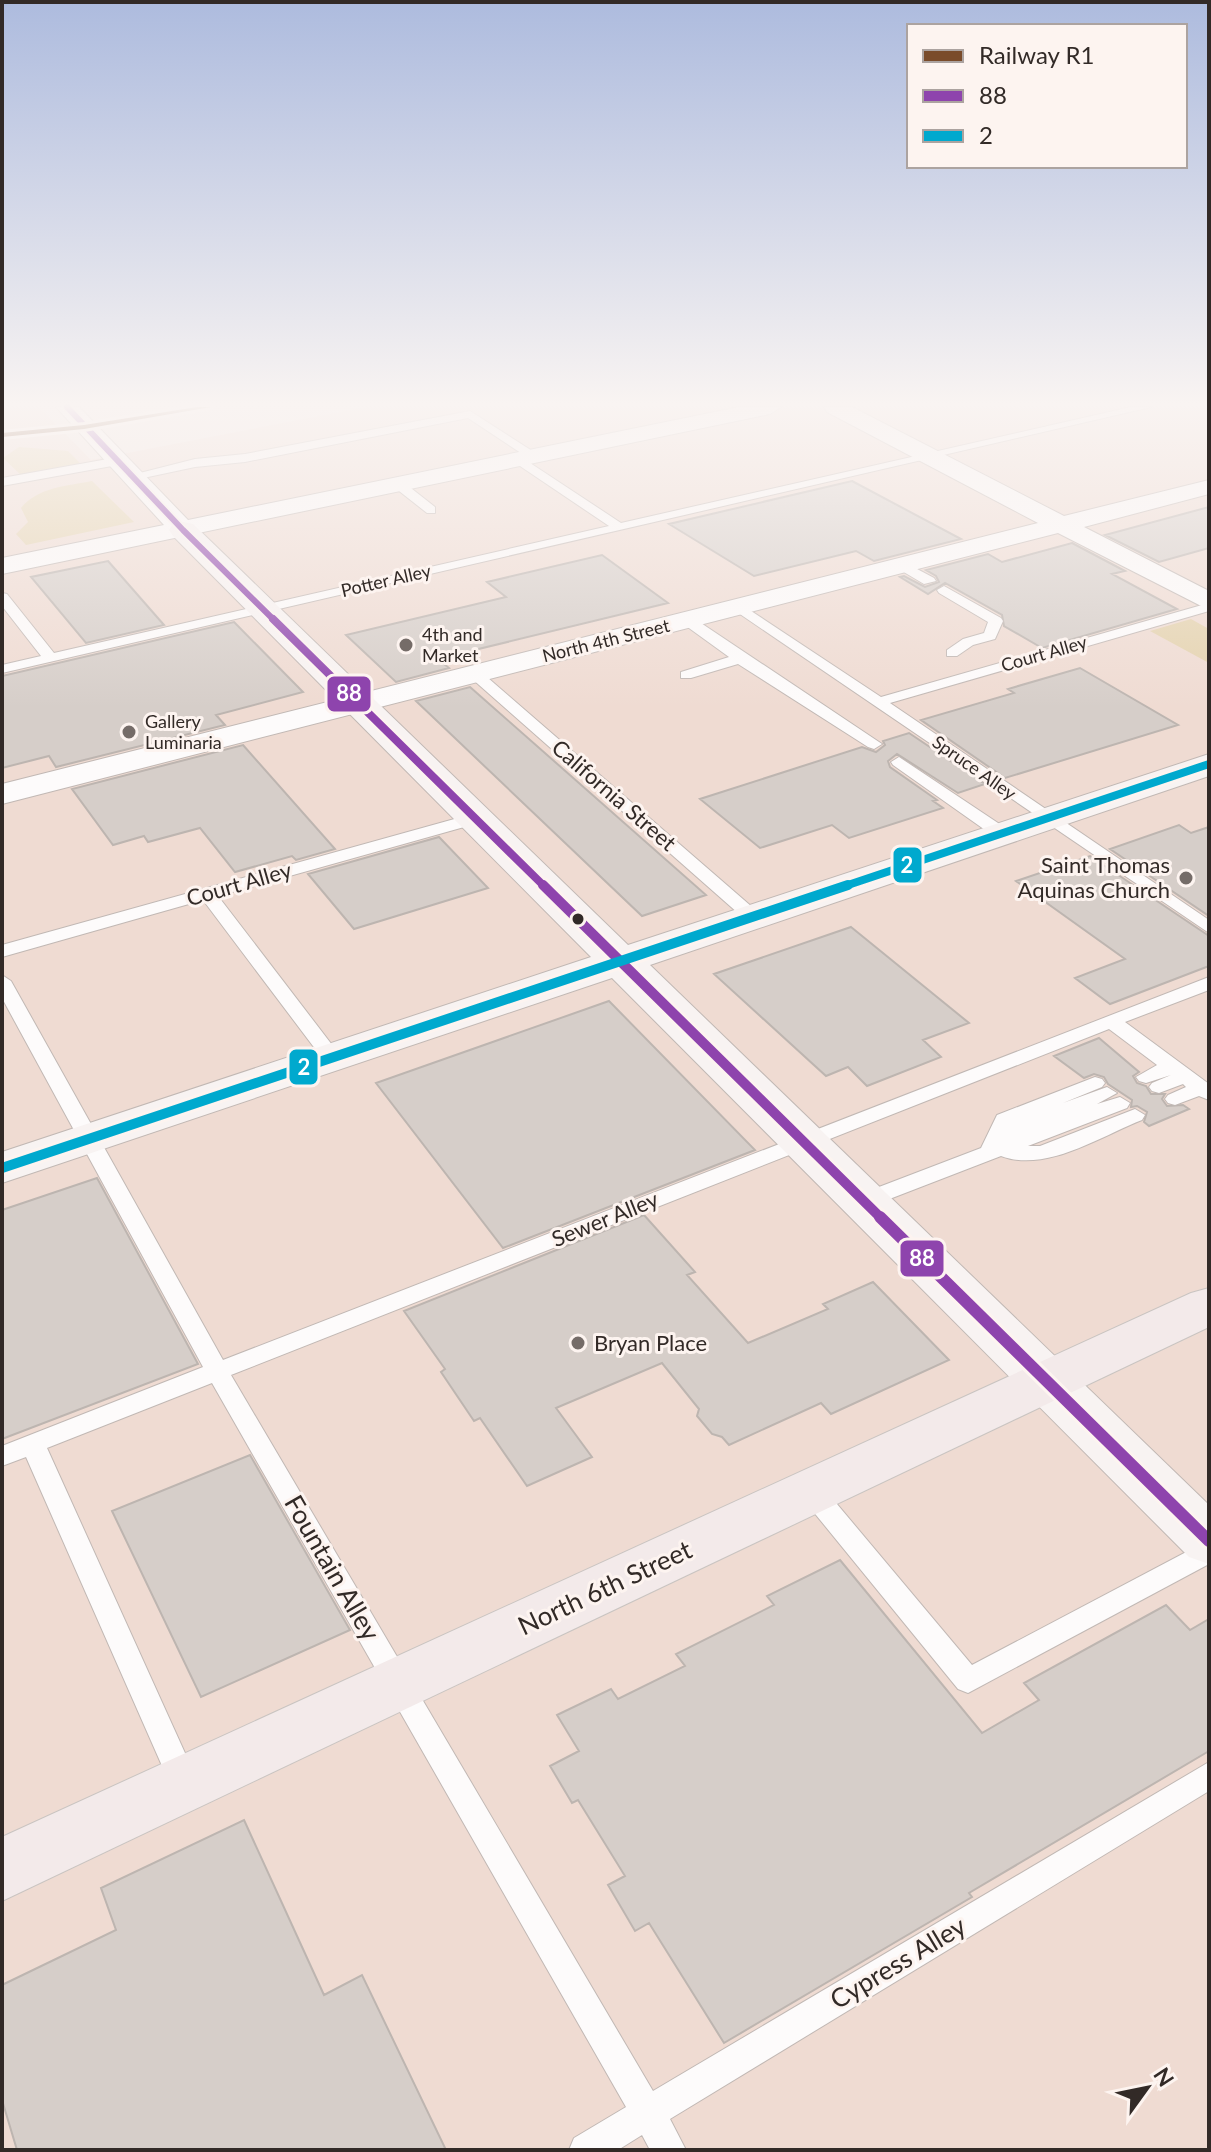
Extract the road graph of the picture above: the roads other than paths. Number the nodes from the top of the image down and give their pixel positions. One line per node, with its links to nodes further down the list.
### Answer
1 (162, 507): 11 (street)
2 (289, 507): 11 (street)
3 (428, 507): 8 (lane)
4 (592, 507): 10 (lane)
5 (709, 507): 10 (lane, Potter Alley)
6 (1029, 507): 9 (street)
7 (1130, 507): 9 (street, North 4th Street)
8 (431, 510)
9 (1062, 525): 12 (street, North 4th Street); 17 (street)
10 (620, 528): 19 (lane, Potter Alley)
11 (183, 530): 13 (street); 19 (street)
12 (902, 565): 14 (lane); 18 (street, North 4th Street)
13 (2, 566)
14 (929, 581)
15 (944, 590): 21 (lane)
16 (2, 597): 23 (lane)
17 (1209, 604): 27 (lane, Court Alley)
18 (739, 607): 20 (street, North 4th Street); 27 (lane, Spruce Alley)
19 (264, 609): 23 (lane, Potter Alley); 28 (street)
20 (687, 620): 22 (lane); 25 (street, North 4th Street)
21 (952, 653)
22 (738, 657): 26 (lane); 29 (lane)
23 (51, 658): 24 (lane, Potter Alley)
24 (2, 669)
25 (475, 674): 28 (street, North 4th Street); 37 (lane, California Street)
26 (686, 675)
27 (879, 702): 34 (lane, Spruce Alley)
28 (362, 703): 32 (street, North 4th Street); 33 (street)
29 (874, 744)
30 (899, 762): 35 (lane)
31 (1209, 764): 34 (street)
32 (2, 794)
33 (476, 818): 36 (lane, Court Alley); 40 (street)
34 (1046, 818): 35 (street); 38 (lane, Spruce Alley)
35 (1001, 833): 37 (street)
36 (207, 893): 39 (lane, Court Alley); 44 (lane)
37 (753, 917): 40 (street)
38 (1209, 928)
39 (2, 951)
40 (624, 962): 44 (street); 47 (street)
41 (2, 981): 46 (lane, Fountain Alley)
42 (1209, 983): 43 (lane, Sewer Alley)
43 (1111, 1021): 45 (lane); 47 (lane, Sewer Alley)
44 (332, 1058): 46 (street)
45 (1185, 1076): 45 (lane)
46 (91, 1138): 49 (street); 52 (lane, Fountain Alley)
47 (804, 1139): 50 (street); 52 (lane, Sewer Alley)
48 (989, 1151): 48 (lane); 50 (lane)
49 (2, 1168)
50 (866, 1200): 53 (street)
51 (1209, 1306): 53 (main road, North 6th Street)
52 (218, 1373): 54 (lane, Sewer Alley); 59 (lane, Fountain Alley)
53 (1047, 1382): 56 (main road, North 6th Street); 57 (street)
54 (33, 1444): 55 (lane, Sewer Alley); 61 (lane)
55 (2, 1456)
56 (812, 1492): 58 (lane); 59 (main road, North 6th Street)
57 (1209, 1541)
58 (1209, 1551)
59 (399, 1683): 61 (main road, North 6th Street); 63 (lane, Fountain Alley)
60 (1209, 1775): 63 (lane, Cypress Alley)
61 (185, 1785): 62 (main road, North 6th Street)
62 (2, 1870)
63 (648, 2113): 64 (lane, Cypress Alley); 65 (lane, Fountain Alley)
64 (586, 2150)
65 (669, 2150)

